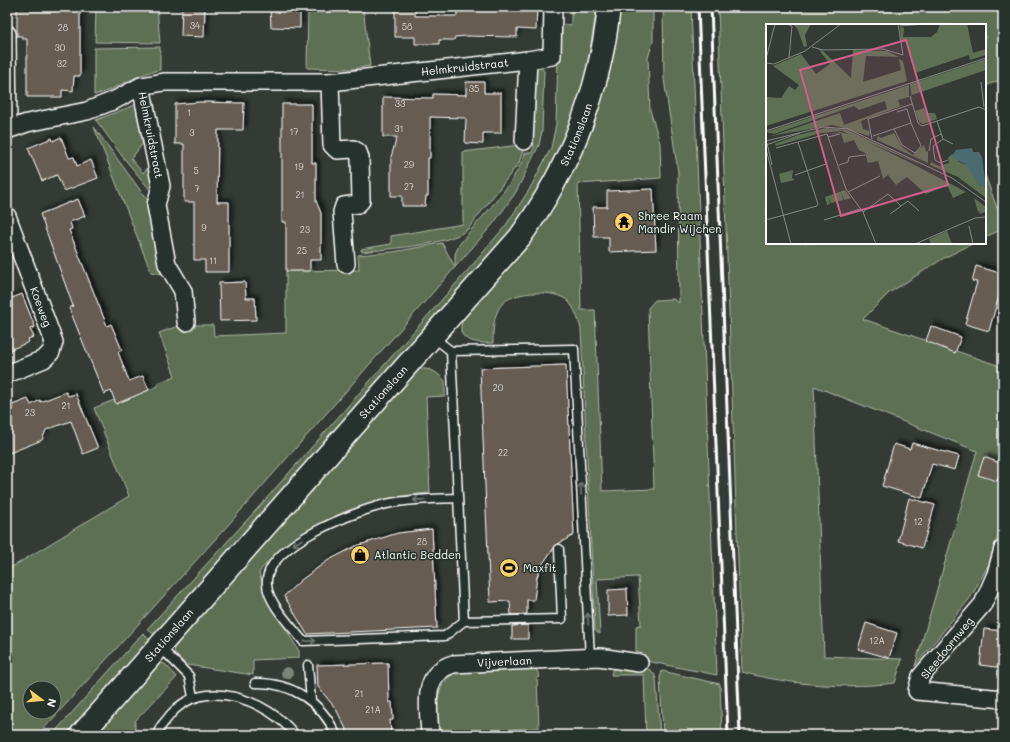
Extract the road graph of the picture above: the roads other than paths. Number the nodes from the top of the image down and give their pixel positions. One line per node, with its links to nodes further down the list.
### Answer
1 (553, 7): 4 (street, Helmkruidstraat)
2 (609, 7): 12 (street, Stationslaan)
3 (7, 34): 7 (street, Helmkruidstraat)
4 (528, 60): 5 (street, Helmkruidstraat); 8 (street)
5 (330, 82): 6 (street, Helmkruidstraat); 10 (street)
6 (141, 86): 7 (street, Helmkruidstraat); 11 (street, Helmkruidstraat)
7 (7, 130)
8 (524, 141)
9 (7, 216): 14 (street, Koeweg)
10 (346, 264)
11 (186, 322)
12 (433, 337): 13 (lane); 19 (street, Stationslaan)
13 (451, 351): 15 (lane); 20 (lane, one-way to 13)
14 (7, 374)
15 (458, 498): 18 (lane); 18 (lane, one-way to 18)
16 (560, 549): 18 (lane)
17 (1003, 549): 25 (street, Sleedoornweg)
18 (464, 621)
19 (160, 646): 24 (lane); 27 (street, Stationslaan)
20 (590, 658): 21 (street, Vijverlaan); 31 (street, Vijverlaan)
21 (639, 663)
22 (308, 665): 26 (lane)
23 (255, 683): 26 (lane)
24 (193, 697): 28 (lane); 29 (lane)
25 (1003, 699)
26 (310, 701): 30 (lane)
27 (81, 735)
28 (158, 735)
29 (295, 735)
30 (336, 735)
31 (430, 735)

